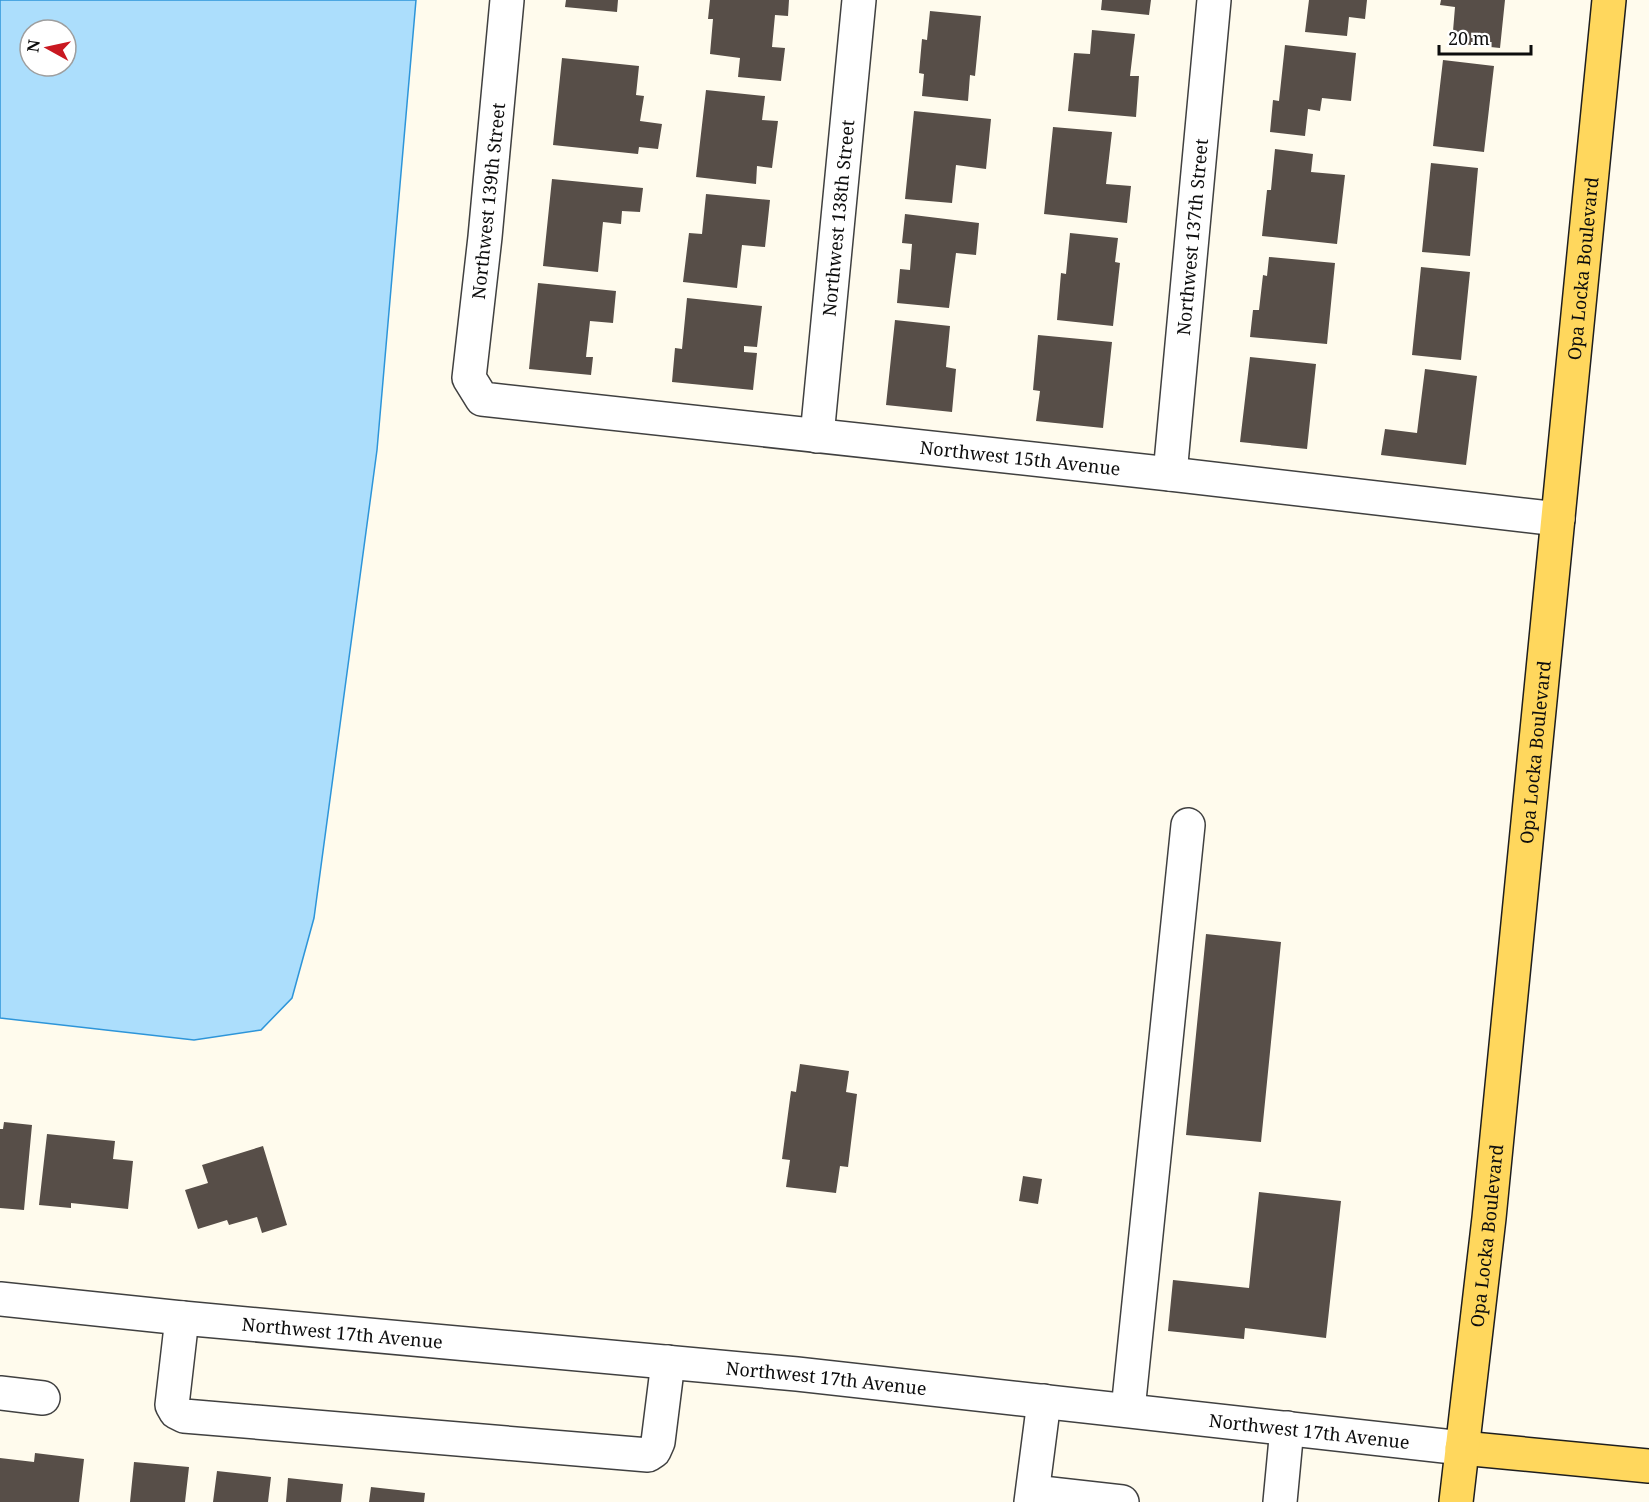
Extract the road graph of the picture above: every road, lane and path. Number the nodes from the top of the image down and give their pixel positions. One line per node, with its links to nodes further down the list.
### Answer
1 (507, 0): 5 (street, Northwest 139th Street)
2 (859, 0): 6 (street, Northwest 138th Street)
3 (1214, 0): 7 (street, Northwest 137th Street)
4 (1609, 0): 8 (main road, Opa Locka Boulevard)
5 (482, 399): 6 (street, Northwest 15th Avenue)
6 (817, 435): 7 (street, Northwest 15th Avenue)
7 (1170, 474): 8 (street, Northwest 15th Avenue)
8 (1558, 519): 18 (main road, Opa Locka Boulevard)
9 (1188, 825): 16 (street)
10 (0, 1299): 11 (street, Northwest 17th Avenue)
11 (182, 1318): 12 (street, Northwest 17th Avenue); 12 (street)
12 (668, 1362): 15 (street, Northwest 17th Avenue)
13 (0, 1393): 14 (street)
14 (43, 1398)
15 (1044, 1401): 16 (street, Northwest 17th Avenue); 20 (street)
16 (1128, 1410): 17 (street, Northwest 17th Avenue)
17 (1287, 1428): 18 (street, Northwest 17th Avenue); 22 (street)
18 (1462, 1448): 19 (main road, Northwest 17th Avenue); 23 (main road, Opa Locka Boulevard)
19 (1649, 1466)
20 (1032, 1497): 21 (street)
21 (1122, 1502)
22 (1280, 1502)
23 (1456, 1502)

